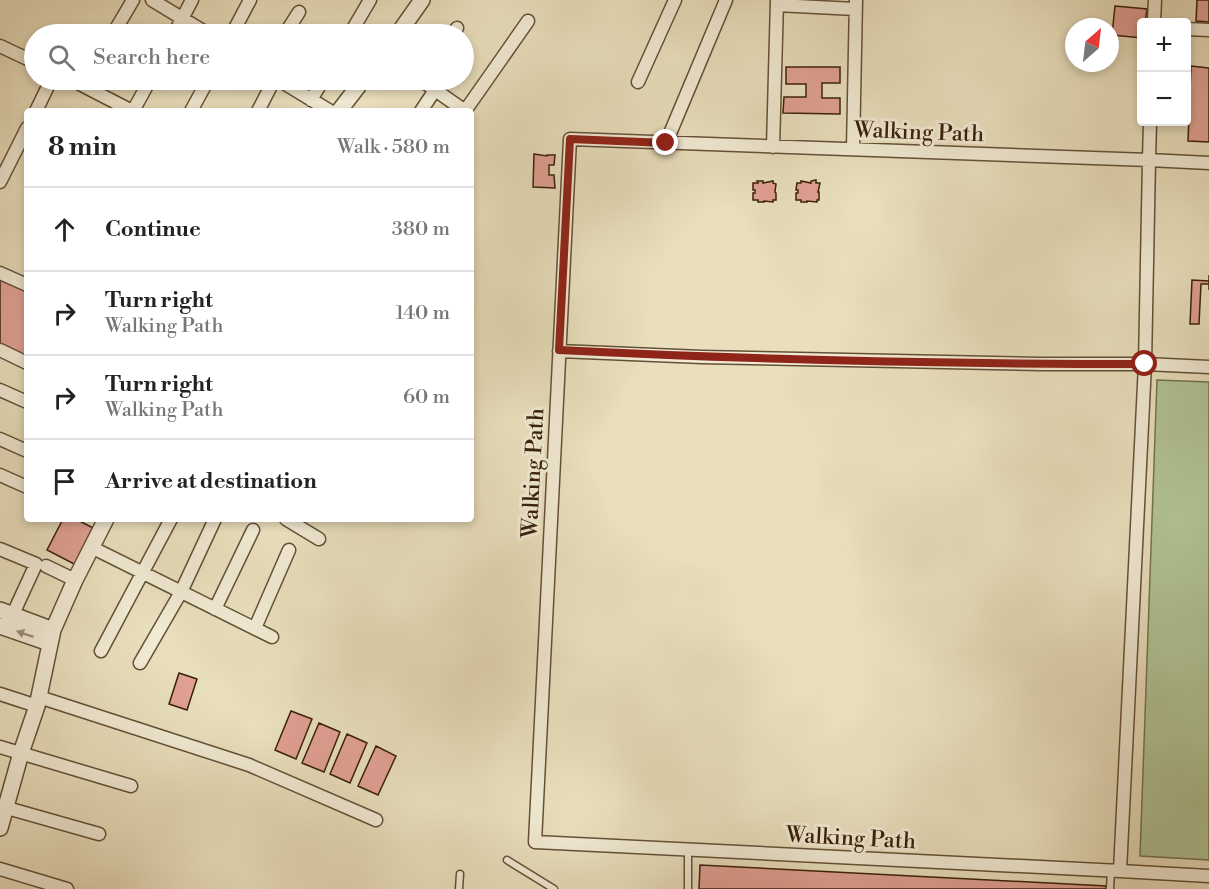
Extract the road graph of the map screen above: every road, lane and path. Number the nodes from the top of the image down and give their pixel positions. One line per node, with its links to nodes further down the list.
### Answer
1 (133, 0): 16 (street)
2 (152, 0): 13 (street)
3 (192, 0): 13 (street)
4 (250, 0): 19 (street)
5 (370, 0): 21 (street)
6 (422, 0): 22 (street)
7 (675, 0): 27 (street)
8 (726, 0): 50 (street)
9 (1155, 0): 14 (street)
10 (777, 2): 11 (street); 51 (street)
11 (856, 4): 52 (street)
12 (298, 12): 20 (street)
13 (182, 18): 17 (street); 18 (street)
14 (1154, 18)
15 (528, 21): 47 (street)
16 (119, 24)
17 (179, 24)
18 (192, 24)
19 (237, 24)
20 (291, 24)
21 (356, 24)
22 (405, 24)
23 (1191, 29): 24 (street)
24 (1209, 30)
25 (0, 46): 26 (street)
26 (24, 57)
27 (638, 82)
28 (46, 90): 38 (street)
29 (96, 90): 39 (street)
30 (143, 90): 40 (street)
31 (202, 90): 41 (street)
32 (271, 90): 42 (street)
33 (294, 90): 37 (street)
34 (317, 90): 37 (street)
35 (355, 90): 44 (street)
36 (435, 90): 45 (street); 46 (street)
37 (311, 100): 43 (street)
38 (37, 108)
39 (125, 108)
40 (129, 108)
41 (193, 108)
42 (260, 108)
43 (325, 108)
44 (341, 108)
45 (423, 108)
46 (461, 108)
47 (467, 108)
48 (1150, 126): 53 (street)
49 (24, 134): 55 (street)
50 (666, 143): 51 (street, Walking Path); 59 (street, Walking Path)
51 (773, 147): 52 (street, Walking Path)
52 (853, 149): 53 (street, Walking Path)
53 (1149, 160): 54 (street, Walking Path); 61 (street)
54 (1209, 164)
55 (0, 182)
56 (0, 273): 57 (street)
57 (24, 284)
58 (0, 350): 60 (street)
59 (559, 350): 61 (street); 99 (street, Walking Path)
60 (24, 358)
61 (1145, 364): 62 (street); 102 (street)
62 (1209, 367)
63 (0, 390): 64 (street)
64 (24, 401)
65 (0, 439): 66 (street)
66 (24, 450)
67 (0, 475): 68 (street)
68 (24, 486)
69 (104, 522): 75 (street)
70 (169, 522): 79 (street)
71 (214, 522): 81 (street)
72 (291, 522): 74 (street)
73 (254, 530): 82 (street)
74 (320, 539)
75 (91, 547): 79 (street); 80 (street)
76 (0, 549): 83 (street)
77 (289, 550): 85 (street)
78 (46, 566): 80 (street)
79 (141, 573): 81 (street); 88 (street)
80 (75, 580): 86 (street)
81 (181, 592): 82 (street); 89 (street)
82 (215, 609): 85 (street)
83 (6, 612): 86 (street)
84 (0, 626): 86 (street, one-way to 84)
85 (255, 628): 87 (street)
86 (51, 636): 91 (street)
87 (272, 637)
88 (101, 651)
89 (140, 663)
90 (0, 694): 91 (street)
91 (38, 702): 93 (street); 96 (street)
92 (0, 747): 93 (street)
93 (21, 753): 94 (street); 95 (street)
94 (131, 786)
95 (3, 807): 97 (street); 98 (street)
96 (376, 820)
97 (0, 828)
98 (99, 834)
99 (688, 850): 102 (street, Walking Path); 108 (lane)
100 (507, 860): 107 (lane)
101 (0, 869): 105 (street)
102 (1115, 871): 104 (street, Walking Path); 109 (lane)
103 (460, 874): 106 (lane)
104 (1209, 876)
105 (67, 889)
106 (459, 889)
107 (554, 889)
108 (688, 889)
109 (1110, 889)

